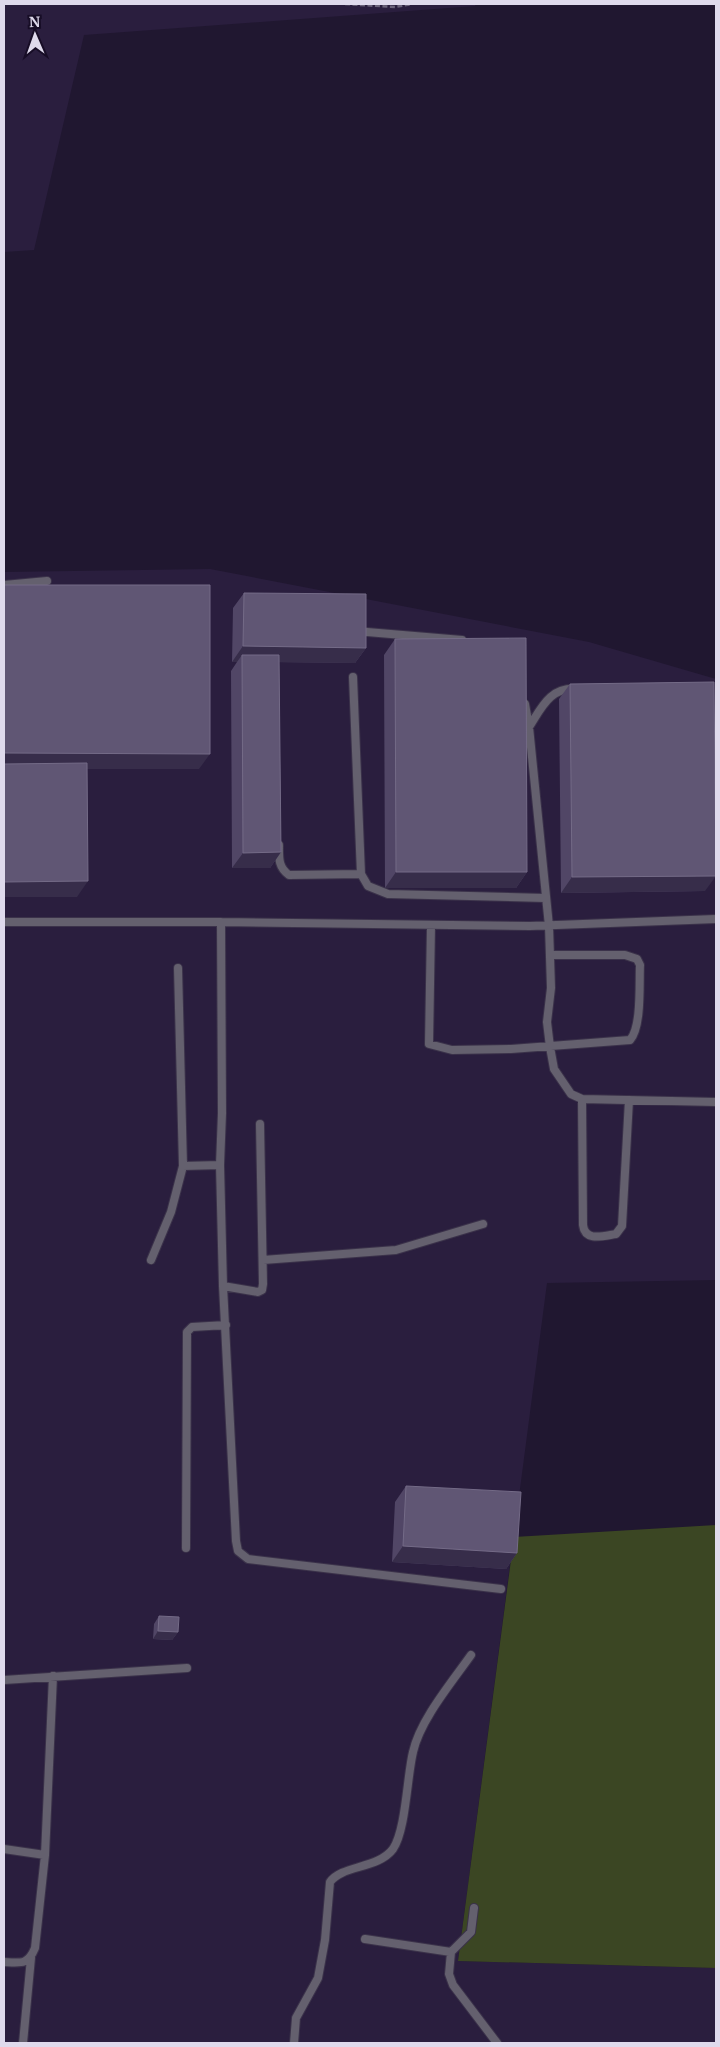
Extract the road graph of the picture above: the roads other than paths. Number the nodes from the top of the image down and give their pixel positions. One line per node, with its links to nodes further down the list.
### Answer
1 (47, 581): 2 (lane)
2 (4, 585)
3 (367, 632): 4 (lane)
4 (473, 640)
5 (353, 677): 10 (lane)
6 (589, 689): 8 (lane)
7 (524, 698): 8 (lane)
8 (529, 727): 11 (lane)
9 (279, 833): 10 (lane)
10 (361, 874): 11 (lane)
11 (545, 898): 16 (lane)
12 (716, 919): 16 (lane)
13 (4, 922): 14 (lane)
14 (221, 922): 15 (lane); 24 (lane)
15 (431, 925): 16 (lane); 19 (lane)
16 (549, 926): 17 (lane)
17 (550, 955): 19 (lane); 19 (lane)
18 (178, 968): 25 (lane)
19 (550, 1047): 20 (lane)
20 (582, 1099): 21 (lane); 21 (lane)
21 (629, 1100): 22 (lane)
22 (716, 1102)
23 (260, 1124): 28 (lane)
24 (220, 1165): 25 (lane); 29 (lane)
25 (182, 1166): 27 (lane)
26 (483, 1224): 28 (lane)
27 (152, 1260)
28 (263, 1260): 29 (lane)
29 (223, 1286): 30 (lane)
30 (226, 1324): 31 (lane); 32 (lane)
31 (186, 1548)
32 (501, 1589)
33 (471, 1654): 45 (lane)
34 (187, 1668): 35 (lane)
35 (53, 1676): 36 (lane); 38 (lane)
36 (4, 1680)
37 (4, 1849): 38 (lane)
38 (45, 1855): 42 (lane)
39 (474, 1908): 41 (lane)
40 (365, 1939): 41 (lane)
41 (451, 1952): 46 (lane)
42 (31, 1958): 43 (lane); 44 (lane)
43 (4, 1962)
44 (23, 2043)
45 (294, 2043)
46 (497, 2043)

